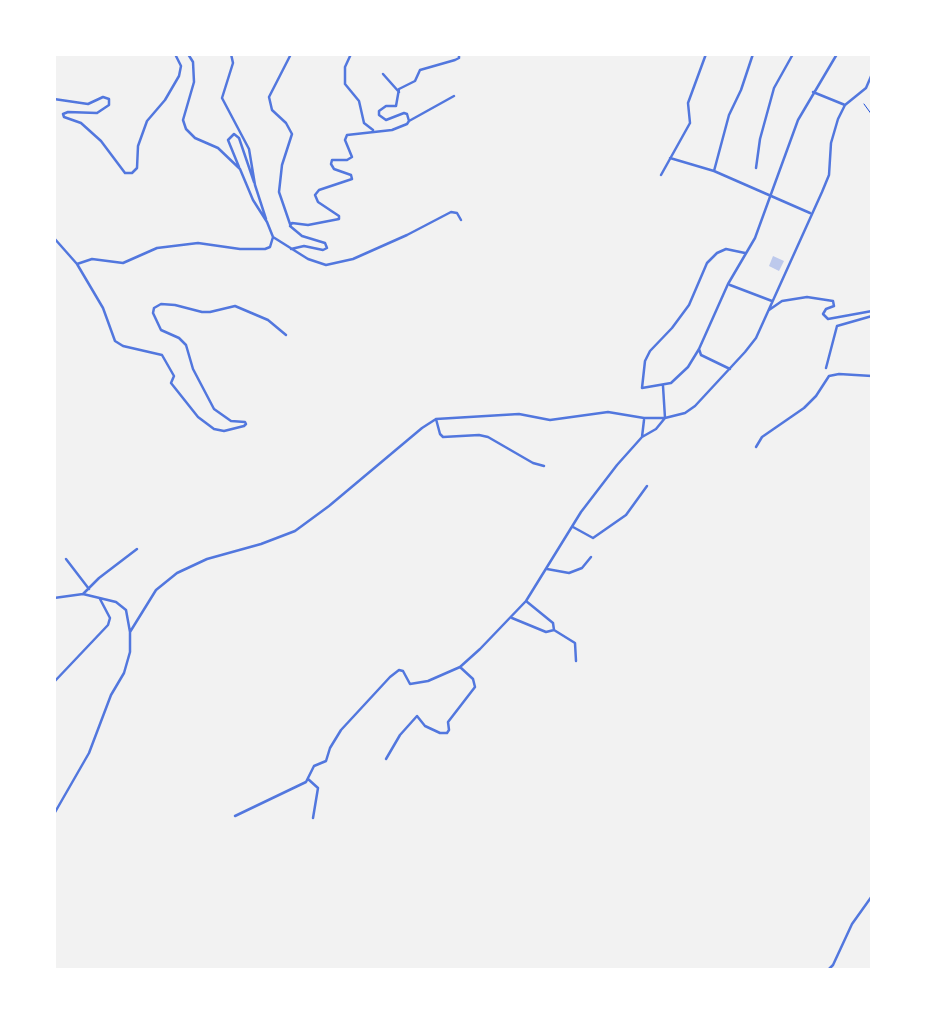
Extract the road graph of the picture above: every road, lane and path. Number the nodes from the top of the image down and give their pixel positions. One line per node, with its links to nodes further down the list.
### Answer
1 (175, 54): 20 (street)
2 (188, 54): 28 (street)
3 (232, 54): 31 (street)
4 (291, 54): 36 (street)
5 (351, 54): 25 (street)
6 (434, 54): 7 (street)
7 (447, 54)
8 (459, 54): 17 (street)
9 (706, 54): 26 (street)
10 (753, 54): 29 (street)
11 (793, 54): 27 (street)
12 (837, 54): 18 (street)
13 (383, 74): 17 (street)
14 (872, 74): 16 (street)
15 (872, 86): 16 (street)
16 (866, 88): 22 (street)
17 (399, 92): 24 (street)
18 (813, 92): 22 (street); 32 (street)
19 (454, 96): 24 (street)
20 (54, 99)
21 (864, 104): 23 (path)
22 (845, 105): 33 (street)
23 (872, 116)
24 (409, 121): 25 (street)
25 (374, 131): 36 (street)
26 (670, 158): 29 (street); 30 (street)
27 (756, 168)
28 (240, 169): 31 (street); 35 (street)
29 (715, 171): 32 (street)
30 (661, 175)
31 (255, 185): 35 (street)
32 (771, 197): 33 (street); 40 (street)
33 (811, 214): 43 (street)
34 (461, 220): 39 (street)
35 (267, 222): 37 (street)
36 (290, 224): 39 (street)
37 (273, 237): 39 (street); 41 (street)
38 (54, 238): 41 (street)
39 (291, 249)
40 (745, 253): 42 (street); 52 (street)
41 (77, 264): 47 (street)
42 (728, 284): 43 (street); 48 (street)
43 (772, 301): 44 (street)
44 (768, 310): 45 (street); 50 (street)
45 (872, 311)
46 (872, 316): 49 (street)
47 (286, 335)
48 (699, 349): 50 (street); 52 (street)
49 (826, 368)
50 (730, 369): 54 (street)
51 (872, 376): 57 (street)
52 (663, 386): 54 (street)
53 (644, 418): 54 (street); 55 (street); 56 (street)
54 (665, 418): 56 (street)
55 (436, 419): 58 (street); 72 (street)
56 (642, 437): 60 (street)
57 (756, 447)
58 (544, 466)
59 (646, 486): 60 (street)
60 (573, 527): 64 (street)
61 (137, 549): 65 (street)
62 (591, 557): 64 (street)
63 (66, 559): 65 (street)
64 (547, 569): 69 (street)
65 (89, 589): 66 (street)
66 (83, 594): 67 (street); 68 (street)
67 (54, 598)
68 (100, 599): 72 (street); 75 (street)
69 (526, 601): 70 (street); 71 (street)
70 (512, 618): 71 (street); 74 (street)
71 (554, 630): 73 (street)
72 (130, 632): 78 (street)
73 (576, 661)
74 (460, 667): 76 (street); 77 (street)
75 (54, 682)
76 (386, 759)
77 (308, 779): 79 (street); 80 (street)
78 (54, 814)
79 (235, 816)
80 (313, 818)
81 (872, 895): 82 (street)
82 (828, 970)

